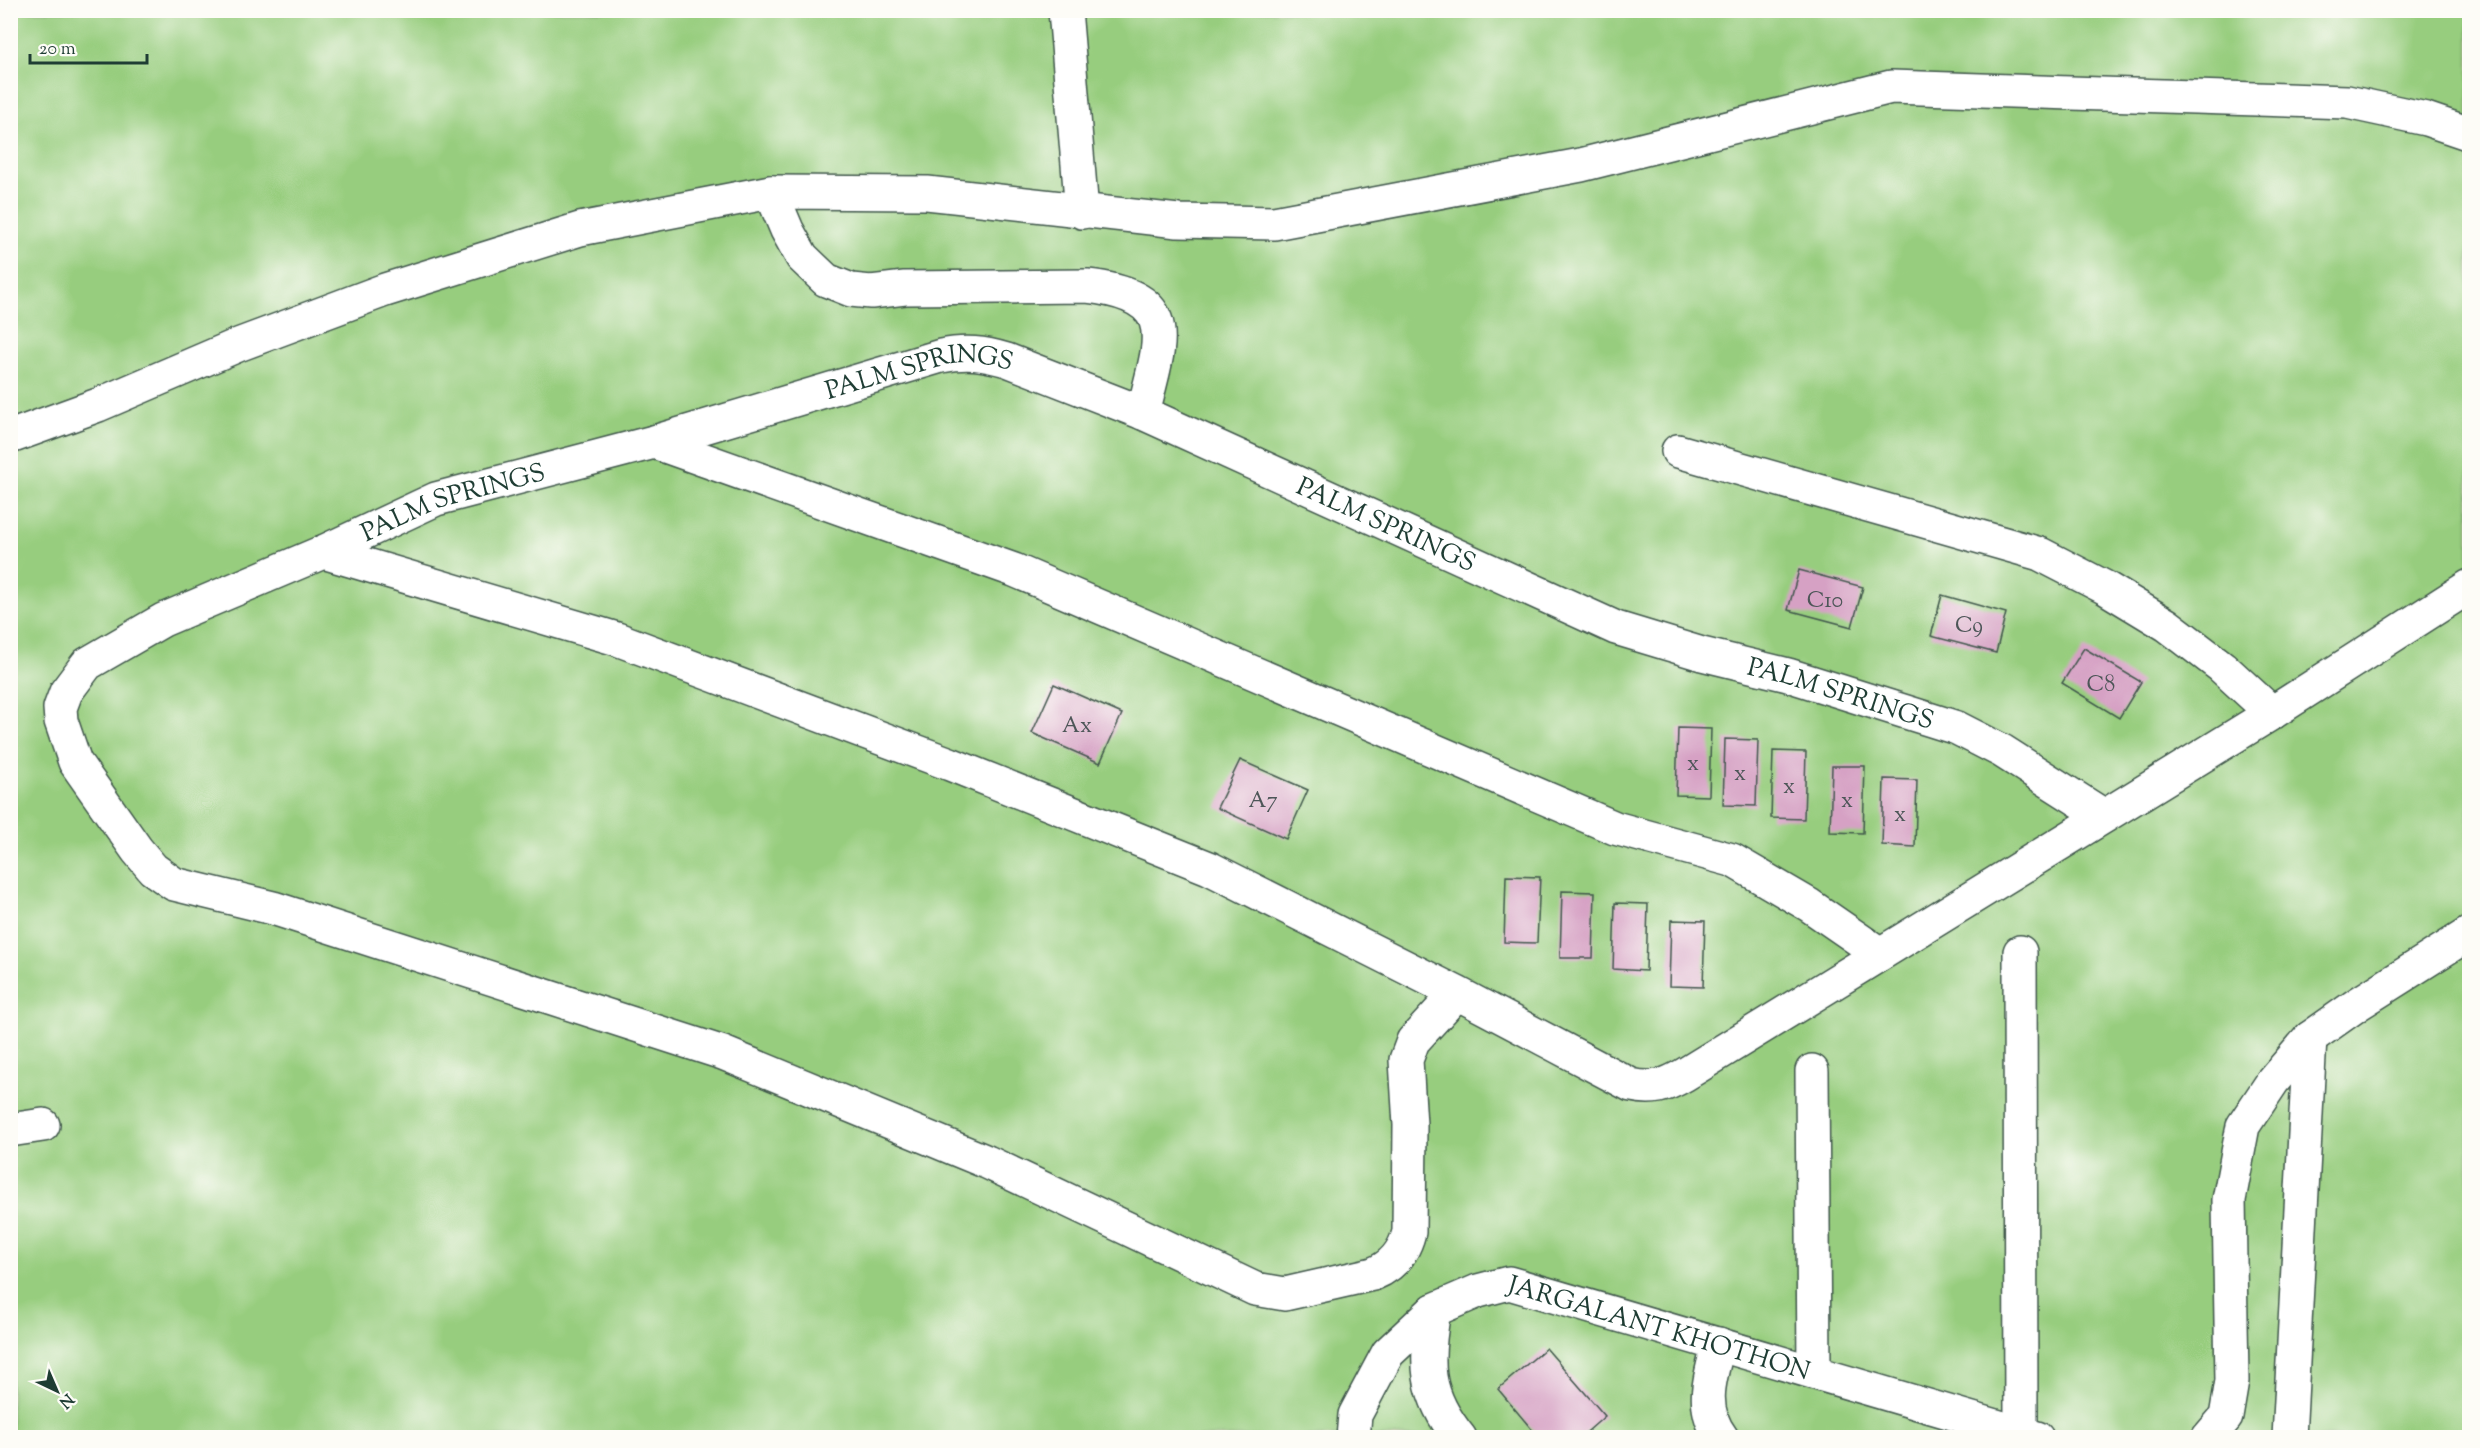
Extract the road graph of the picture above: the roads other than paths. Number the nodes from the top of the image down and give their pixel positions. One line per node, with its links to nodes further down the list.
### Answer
1 (1065, 10): 4 (street)
2 (2469, 134): 4 (street)
3 (771, 192): 4 (street); 5 (street); 6 (street)
4 (1082, 212)
5 (1143, 413): 7 (street, PALM SPRINGS); 12 (street, PALM SPRINGS)
6 (10, 438)
7 (654, 442): 9 (street, PALM SPRINGS); 15 (street)
8 (1678, 451): 11 (street)
9 (323, 552): 16 (street); 16 (street, PALM SPRINGS)
10 (2469, 586): 11 (street)
11 (2272, 713): 12 (street)
12 (2104, 816): 15 (street)
13 (2469, 933): 17 (street)
14 (2020, 952): 24 (street)
15 (1880, 954): 16 (street)
16 (1458, 993)
17 (2310, 1038): 28 (street); 29 (street)
18 (1812, 1071): 23 (street)
19 (43, 1125): 20 (street)
20 (10, 1130)
21 (1434, 1310): 22 (street, JARGALANT KHOTHON); 25 (street, JARGALANT KHOTHON); 26 (street)
22 (1719, 1344): 23 (street, JARGALANT KHOTHON); 27 (street)
23 (1814, 1372): 24 (street, JARGALANT KHOTHON)
24 (2029, 1435)
25 (1353, 1437)
26 (1460, 1437)
27 (1722, 1437)
28 (2208, 1437)
29 (2289, 1437)

